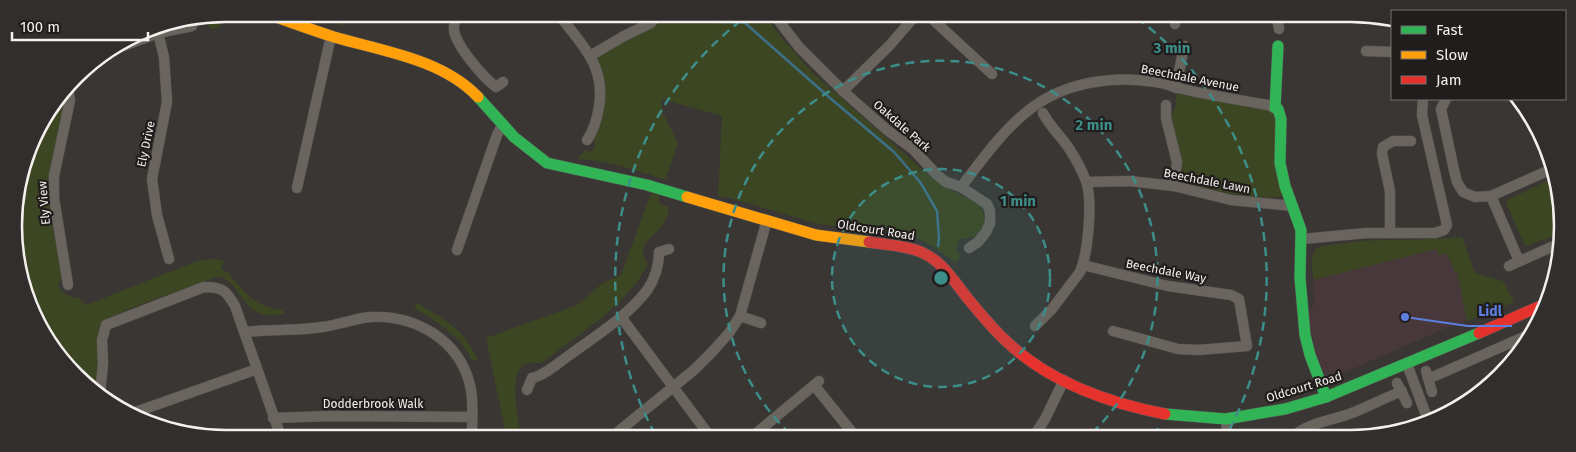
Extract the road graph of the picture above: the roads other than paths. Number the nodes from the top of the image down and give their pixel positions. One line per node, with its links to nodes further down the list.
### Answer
1 (299, 22): 13 (street, Oldcourt Road)
2 (455, 22): 20 (street)
3 (564, 22): 18 (street)
4 (652, 22): 18 (street)
5 (780, 22): 22 (street, Oakdale Park)
6 (910, 22): 22 (street)
7 (936, 22): 19 (street)
8 (1277, 22): 10 (street)
9 (192, 26): 11 (street)
10 (1278, 29)
11 (166, 31)
12 (158, 34): 46 (street, Ely Drive)
13 (332, 36): 29 (street, Oldcourt Road); 36 (street)
14 (1184, 46): 21 (street)
15 (1278, 46): 27 (street)
16 (1366, 51): 17 (street)
17 (1391, 52)
18 (590, 56): 30 (street)
19 (992, 74)
20 (502, 82)
21 (1176, 88): 27 (street, Beechdale Avenue); 35 (street, Beechdale Avenue)
22 (843, 91): 35 (street, Oakdale Park)
23 (69, 97): 48 (street, Ely View)
24 (1423, 100): 40 (street)
25 (1445, 100): 37 (street)
26 (1166, 105): 34 (street)
27 (1276, 108): 38 (street)
28 (1043, 113): 33 (street)
29 (503, 124): 39 (street, Oldcourt Road); 45 (street)
30 (587, 140)
31 (1411, 141): 40 (street)
32 (1546, 171): 37 (street)
33 (1087, 182): 34 (street, Beechdale Lawn); 47 (street)
34 (1174, 186): 38 (street, Beechdale Lawn)
35 (961, 187): 43 (street, Oakdale Park)
36 (296, 188)
37 (1492, 196): 42 (street)
38 (1293, 206): 41 (street)
39 (767, 220): 50 (street); 59 (street, Oldcourt Road)
40 (1390, 233): 41 (street)
41 (1302, 239): 64 (street)
42 (1552, 246)
43 (969, 248)
44 (669, 249): 51 (street)
45 (457, 250)
46 (169, 259)
47 (1083, 266): 53 (street); 54 (street, Beechdale Way)
48 (68, 285)
49 (1537, 307): 57 (street, Oldcourt Road)
50 (740, 316): 52 (street); 61 (street)
51 (621, 318): 61 (street); 62 (street)
52 (761, 323)
53 (1035, 326)
54 (1113, 331)
55 (246, 332): 58 (street); 60 (street); 68 (street)
56 (1519, 338): 63 (street)
57 (1407, 364): 64 (street, Oldcourt Road); 67 (street)
58 (257, 370): 66 (street); 69 (street)
59 (1064, 380): 70 (street, Oldcourt Road); 77 (street)
60 (101, 386)
61 (673, 388): 73 (street); 74 (street)
62 (527, 390)
63 (1432, 392)
64 (1326, 397): 70 (street, Oldcourt Road)
65 (1407, 403): 79 (street)
66 (139, 410)
67 (1426, 415)
68 (472, 417): 69 (street, Dodderbrook Walk); 72 (street)
69 (273, 418): 71 (street)
70 (1226, 419): 78 (street)
71 (278, 430)
72 (472, 430)
73 (620, 430)
74 (705, 430)
75 (760, 430): 76 (street)
76 (850, 430)
77 (1038, 430)
78 (1227, 430)
79 (1302, 430)

